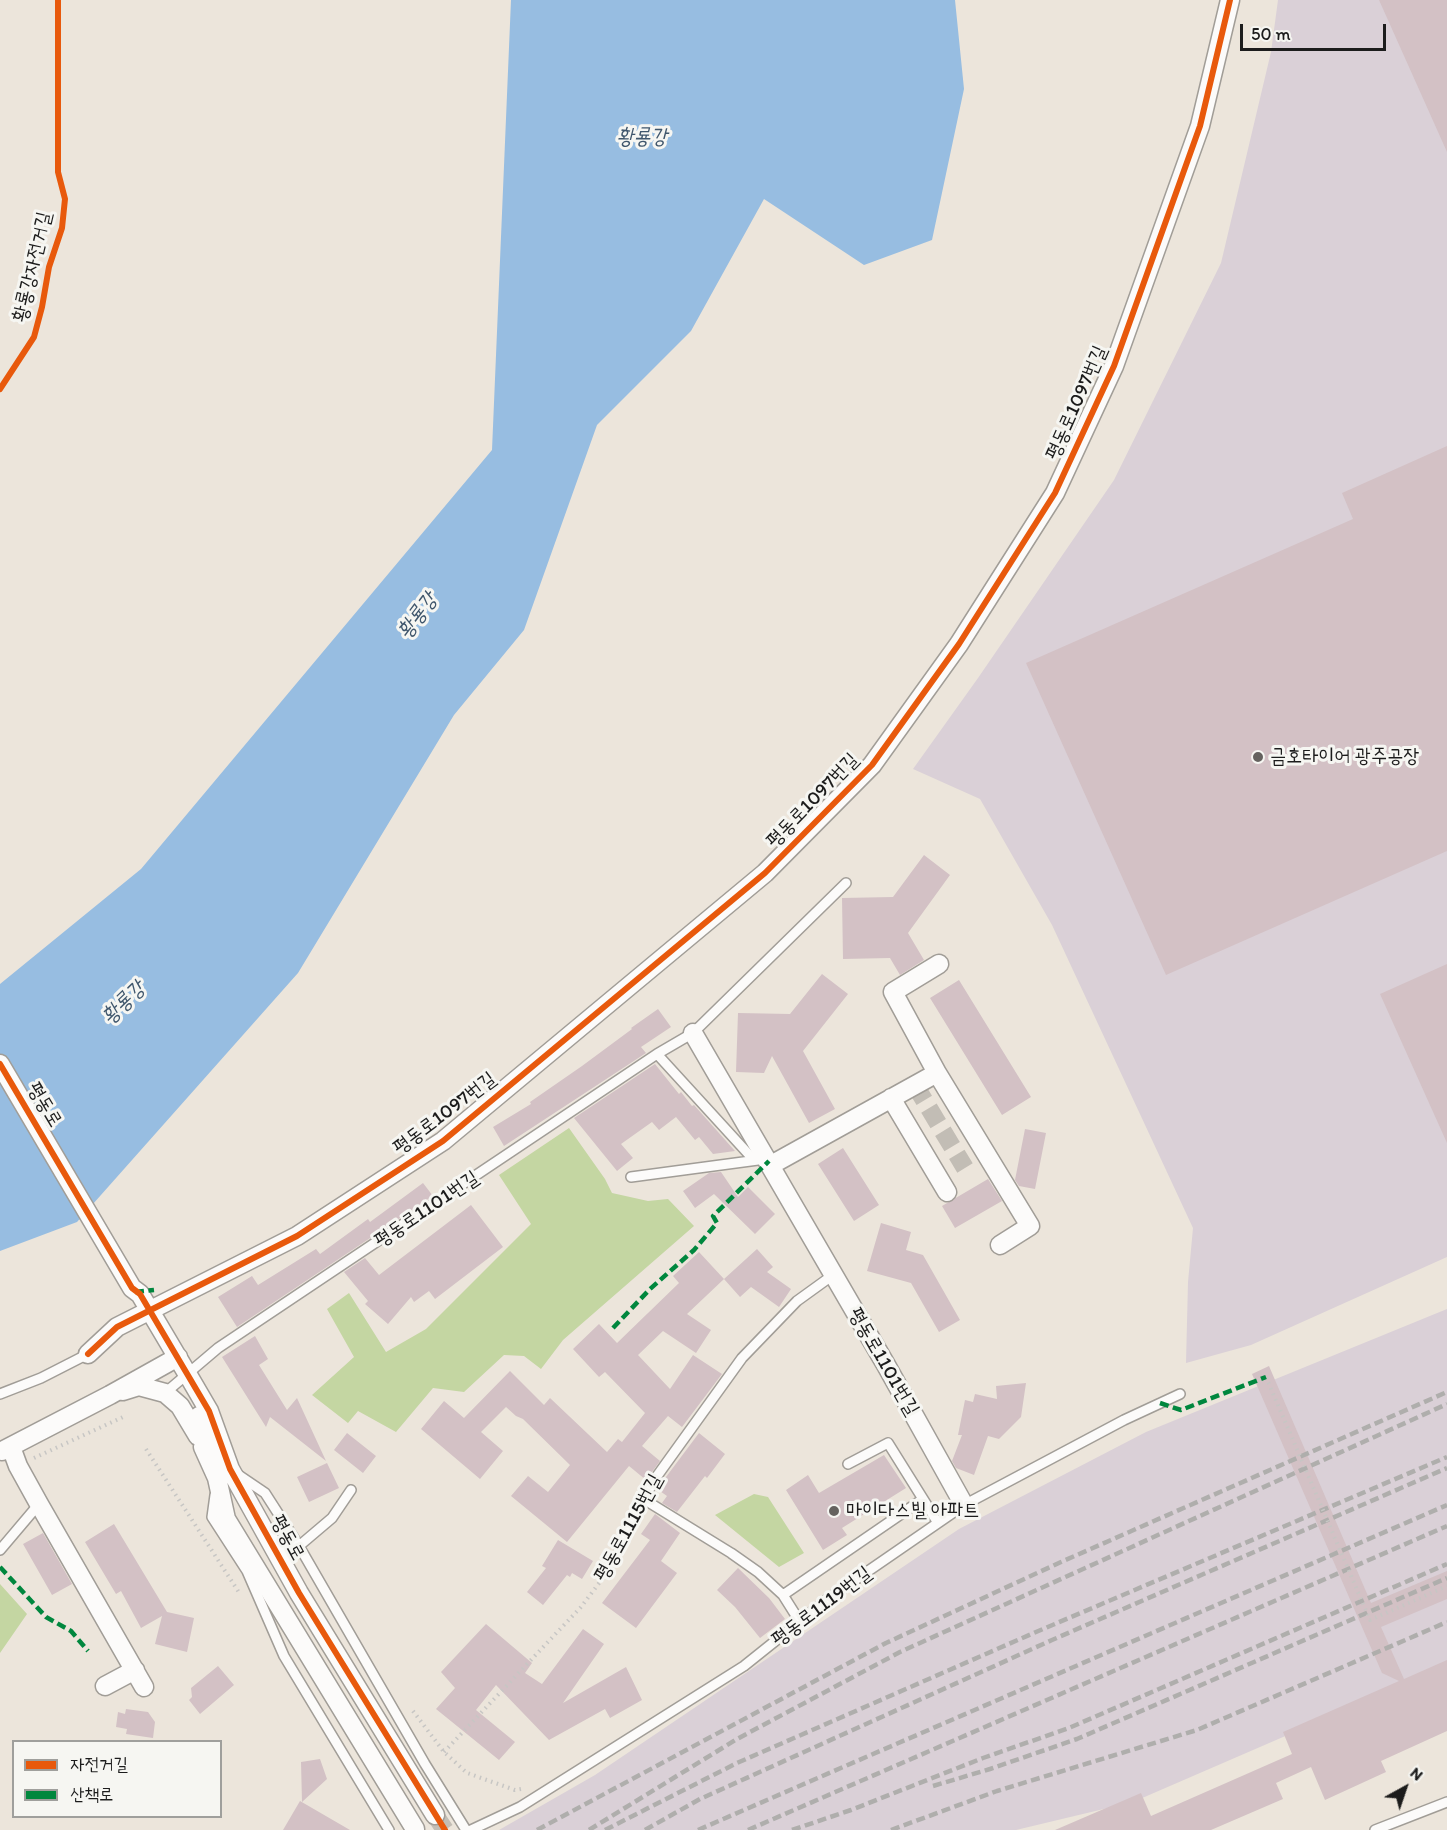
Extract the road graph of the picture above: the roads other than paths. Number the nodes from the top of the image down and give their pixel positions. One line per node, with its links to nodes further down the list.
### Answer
1 (1230, 0): 14 (street, 평동로1097번길)
2 (846, 883): 4 (lane, 평동로1101번길)
3 (939, 964): 7 (street)
4 (693, 1033): 5 (lane, 평동로1101번길); 9 (street, 평동로1101번길)
5 (657, 1054): 9 (lane); 17 (lane, 평동로1101번길)
6 (0, 1064): 14 (street, 평동로)
7 (937, 1073): 8 (street); 12 (street)
8 (891, 1098): 9 (street); 11 (street)
9 (764, 1162): 10 (lane); 13 (street, 평동로1101번길)
10 (631, 1178)
11 (948, 1192)
12 (1000, 1245)
13 (833, 1275): 28 (lane, 평동로1115번길); 30 (street, 평동로1101번길)
14 (148, 1311): 15 (street, 평동로1097번길); 16 (street, 평동로)
15 (88, 1354): 19 (lane)
16 (174, 1359): 17 (street, 평동로); 21 (street)
17 (184, 1377): 18 (lane, 평동로1101번길); 22 (street, 평동로); 25 (street, 평동로)
18 (165, 1393): 21 (street); 22 (street)
19 (0, 1394)
20 (1180, 1394): 30 (lane, 평동로1119번길)
21 (110, 1395): 23 (street)
22 (203, 1447): 25 (street, 평동로)
23 (5, 1450): 29 (street)
24 (848, 1464): 27 (lane)
25 (223, 1473): 32 (lane); 41 (street, 평동로); 42 (street, 평동로); 43 (lane)
26 (351, 1491): 32 (lane)
27 (923, 1499): 31 (lane); 35 (lane)
28 (645, 1500): 33 (lane, 평동로1115번길); 35 (lane)
29 (39, 1504): 34 (lane); 37 (street)
30 (964, 1505): 31 (lane, 평동로1119번길)
31 (938, 1523): 36 (lane, 평동로1119번길)
32 (299, 1546): 44 (lane)
33 (619, 1548)
34 (0, 1550)
35 (783, 1595): 36 (lane)
36 (800, 1622): 44 (lane, 평동로1119번길)
37 (135, 1670): 38 (street); 39 (street)
38 (105, 1686)
39 (144, 1687)
40 (1447, 1802): 45 (lane)
41 (435, 1815)
42 (415, 1829)
43 (389, 1830)
44 (468, 1830)
45 (1375, 1830)

